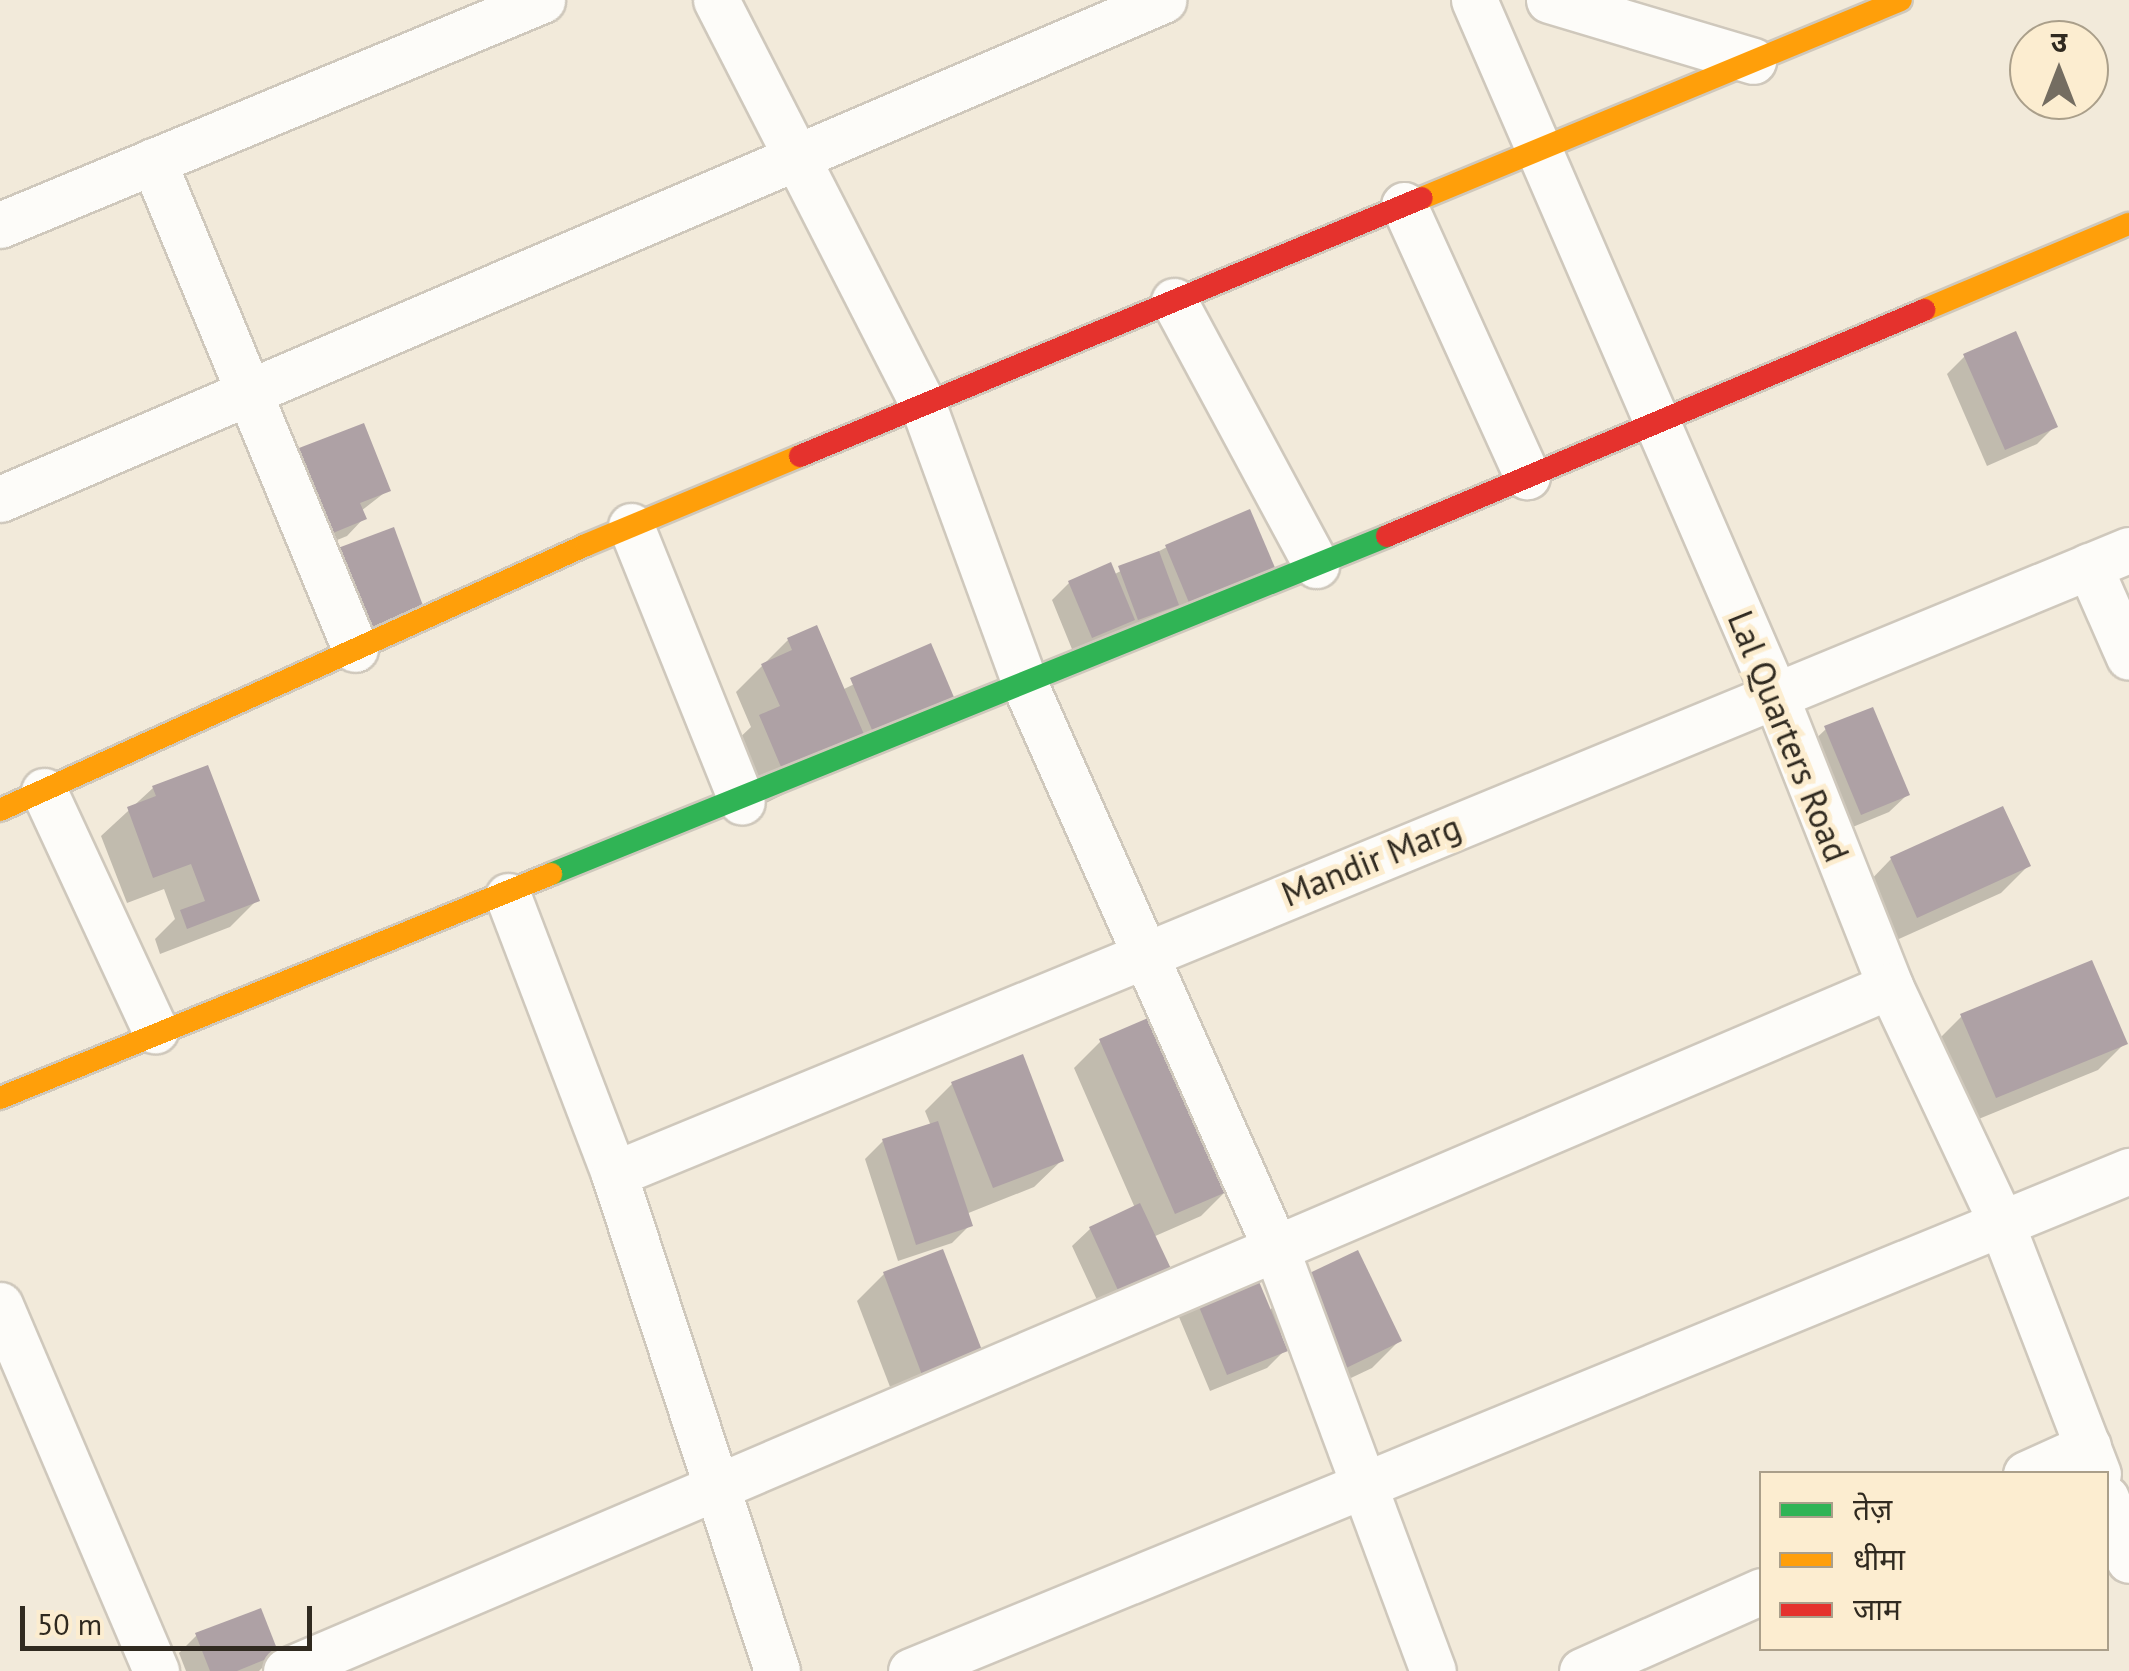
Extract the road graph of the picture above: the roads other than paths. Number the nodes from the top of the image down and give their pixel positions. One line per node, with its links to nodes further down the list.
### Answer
1 (542, 0): 7 (street)
2 (716, 0): 10 (street)
3 (1162, 0): 10 (street)
4 (1474, 0): 9 (street, Lal Quarters Road)
5 (1549, 0): 8 (street)
6 (1901, 0): 8 (street)
7 (446, 18): 11 (street)
8 (1753, 61): 9 (street)
9 (1535, 151): 12 (street); 18 (street, Lal Quarters Road)
10 (794, 158): 16 (street); 17 (street)
11 (153, 161): 14 (street); 16 (street)
12 (1404, 206): 15 (street); 19 (street)
13 (2129, 224): 18 (street)
14 (0, 226)
15 (1174, 301): 17 (street); 23 (street)
16 (245, 390): 20 (street); 24 (street)
17 (924, 405): 21 (street); 26 (street)
18 (1654, 422): 19 (street); 27 (street, Lal Quarters Road)
19 (1527, 476): 23 (street)
20 (0, 499)
21 (631, 526): 24 (street); 29 (street)
22 (2109, 558): 25 (street); 27 (street, Mandir Marg)
23 (1316, 565): 26 (street)
24 (355, 649): 28 (street)
25 (2129, 657)
26 (1026, 687): 29 (street); 32 (street)
27 (1775, 695): 32 (street, Mandir Marg); 33 (street, Lal Quarters Road)
28 (44, 790): 30 (street); 34 (street)
29 (742, 802): 31 (street)
30 (0, 810)
31 (508, 896): 34 (street); 37 (street)
32 (1140, 954): 37 (street, Mandir Marg); 39 (street)
33 (1890, 986): 38 (street, Lal Quarters Road); 39 (street)
34 (154, 1030): 35 (street)
35 (0, 1098)
36 (2129, 1171): 38 (street)
37 (614, 1174): 43 (street)
38 (2000, 1220): 41 (street, Lal Quarters Road); 44 (street)
39 (1276, 1250): 43 (street); 44 (street)
40 (0, 1305): 49 (street)
41 (2093, 1460): 42 (street)
42 (2040, 1471)
43 (718, 1483): 50 (street); 51 (street)
44 (1363, 1487): 48 (street); 53 (street)
45 (2109, 1506): 46 (street)
46 (2129, 1560)
47 (1759, 1592): 54 (street)
48 (989, 1655): 52 (street)
49 (156, 1671)
50 (286, 1671)
51 (777, 1671)
52 (911, 1671)
53 (1433, 1671)
54 (1582, 1671)

